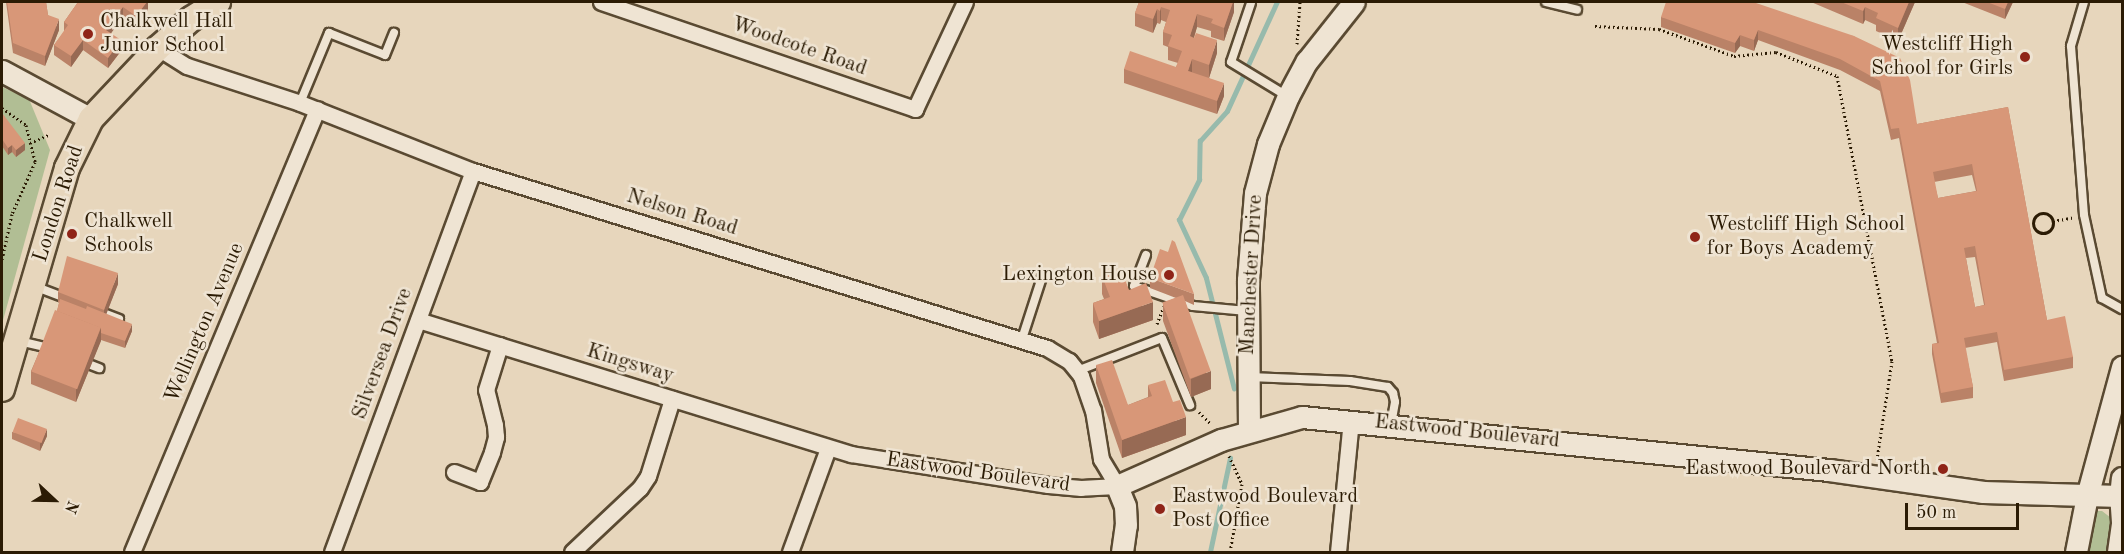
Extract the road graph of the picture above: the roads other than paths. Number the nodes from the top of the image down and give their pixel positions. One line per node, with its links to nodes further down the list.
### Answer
1 (218, 2): 10 (main road, London Road)
2 (601, 2): 3 (street, Woodcote Road)
3 (964, 2)
4 (1354, 2): 12 (street, Manchester Drive)
5 (1546, 2): 8 (lane)
6 (2084, 2): 21 (lane)
7 (1251, 3): 12 (lane)
8 (1577, 10)
9 (394, 33): 13 (lane)
10 (158, 48): 13 (street, Nelson Road); 15 (main road, London Road)
11 (2, 70): 15 (street)
12 (1288, 96): 22 (street, Manchester Drive)
13 (300, 103): 14 (street, Nelson Road)
14 (317, 110): 16 (street, Nelson Road); 44 (street, Wellington Avenue)
15 (91, 119): 19 (main road, London Road)
16 (473, 171): 25 (street, Silversea Drive); 26 (street, Nelson Road)
17 (1146, 255): 22 (lane)
18 (1042, 277): 26 (lane)
19 (33, 286): 20 (lane); 27 (main road, London Road)
20 (60, 296)
21 (2122, 309)
22 (1249, 311): 32 (street, Manchester Drive)
23 (106, 314): 24 (lane)
24 (119, 319)
25 (418, 320): 28 (street, Kingsway); 45 (street, Silversea Drive)
26 (1022, 339): 31 (street, Nelson Road)
27 (17, 340): 29 (lane); 33 (main road, London Road)
28 (500, 345): 34 (street, Kingsway); 40 (street)
29 (46, 347)
30 (2122, 367): 43 (street)
31 (1077, 371): 35 (lane); 41 (street, Nelson Road)
32 (1247, 377): 37 (lane); 38 (street, Manchester Drive)
33 (2, 389)
34 (672, 399): 39 (street, Kingsway); 46 (street)
35 (1190, 405)
36 (1351, 420): 37 (street, Eastwood Boulevard); 38 (street, Eastwood Boulevard); 49 (street)
37 (1391, 424): 43 (street, Eastwood Boulevard)
38 (1249, 431): 41 (street, Eastwood Boulevard)
39 (828, 448): 41 (street, Eastwood Boulevard); 47 (street)
40 (454, 472)
41 (1117, 486): 48 (street)
42 (2121, 487): 43 (street, Eastwood Boulevard); 51 (street)
43 (2087, 496): 50 (street)
44 (132, 552)
45 (332, 552)
46 (572, 552)
47 (790, 552)
48 (1122, 552)
49 (1338, 552)
50 (2076, 552)
51 (2118, 552)

